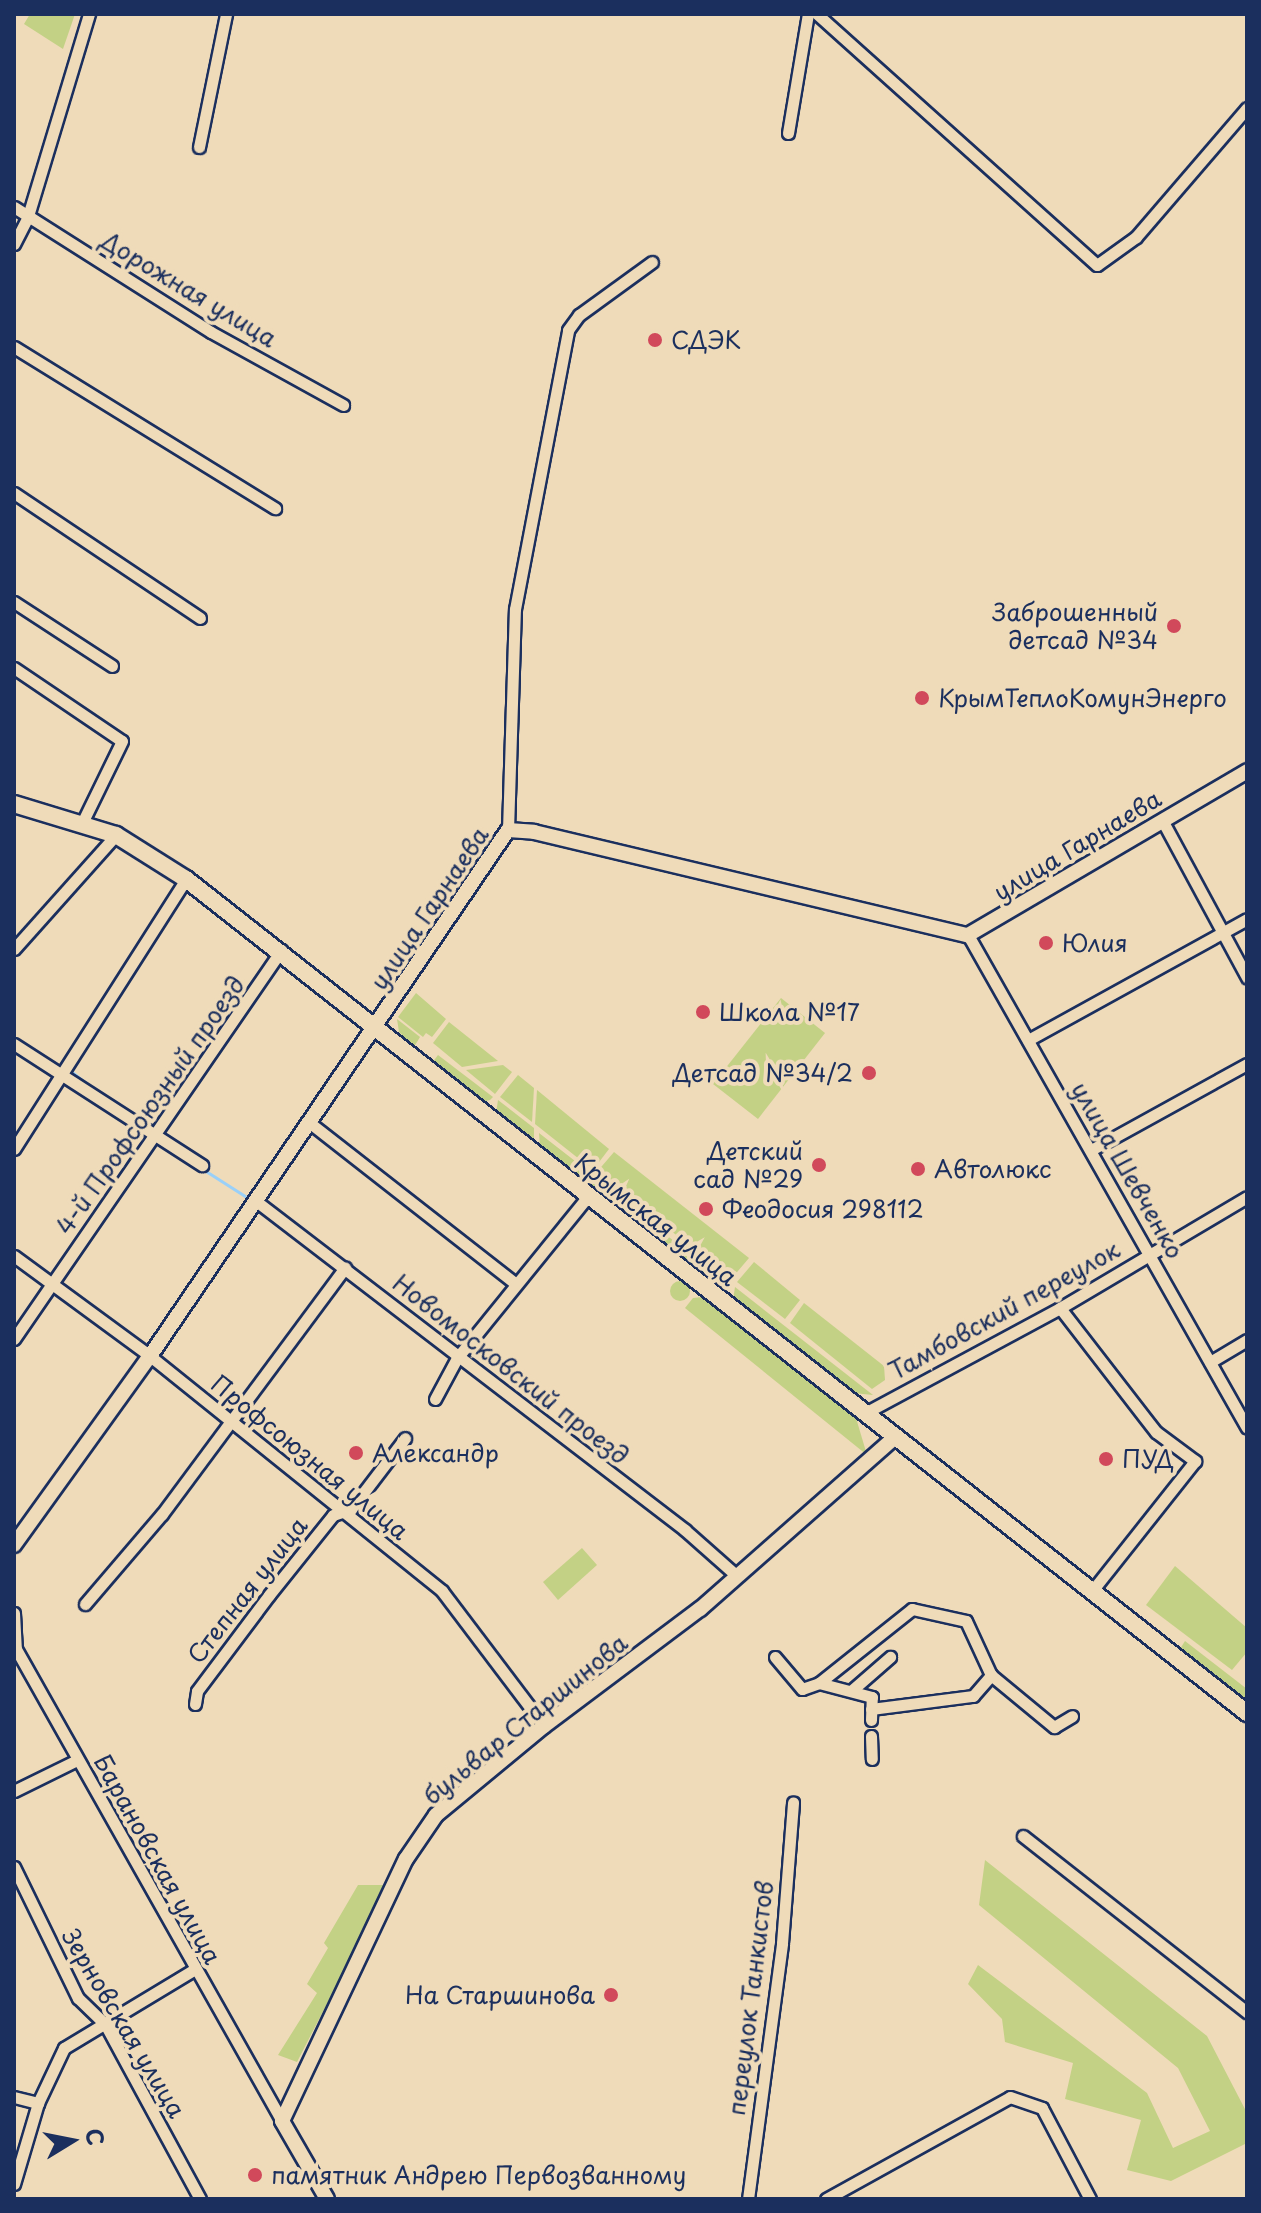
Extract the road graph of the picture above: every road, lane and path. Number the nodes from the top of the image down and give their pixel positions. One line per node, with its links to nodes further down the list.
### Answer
1 (89, 14): 9 (street)
2 (226, 14): 7 (street)
3 (808, 14): 6 (street)
4 (817, 14): 5 (street)
5 (1247, 108)
6 (788, 133)
7 (199, 147)
8 (14, 207): 9 (street, Дорожная улица)
9 (28, 216): 10 (street); 13 (street, Дорожная улица)
10 (14, 244)
11 (652, 262): 24 (street)
12 (14, 347): 15 (street)
13 (343, 405)
14 (14, 493): 17 (street)
15 (275, 508)
16 (14, 602): 18 (street)
17 (200, 618)
18 (112, 666)
19 (14, 668): 23 (street)
20 (1247, 771): 22 (street, улица Гарнаева)
21 (14, 804): 23 (main road, Крымская улица)
22 (1162, 820): 28 (street); 29 (street, улица Гарнаева)
23 (82, 823): 25 (main road, Крымская улица)
24 (508, 830): 29 (street, улица Гарнаева); 33 (street, улица Гарнаева)
25 (116, 835): 26 (main road, Крымская улица); 30 (street)
26 (186, 879): 31 (main road, Крымская улица); 37 (street)
27 (1247, 919): 28 (street)
28 (1222, 933): 32 (street); 34 (street)
29 (968, 935): 34 (street, улица Шевченко)
30 (14, 949)
31 (281, 950): 33 (main road, Крымская улица); 39 (street, 4-й Профсоюзный проезд)
32 (1247, 977)
33 (376, 1026): 38 (street, улица Гарнаева); 43 (main road, Крымская улица)
34 (1028, 1040): 41 (street, улица Шевченко)
35 (14, 1044): 37 (street)
36 (1247, 1064): 41 (street)
37 (63, 1074): 39 (street); 40 (street)
38 (310, 1123): 45 (street, улица Гарнаева); 50 (street)
39 (159, 1135): 42 (street); 49 (street, 4-й Профсоюзный проезд)
40 (14, 1149)
41 (1091, 1150): 46 (street, улица Шевченко)
42 (202, 1165)
43 (589, 1195): 50 (street); 58 (main road, Крымская улица)
44 (1247, 1197): 46 (street, Тамбовский переулок)
45 (256, 1201): 48 (street, Новомосковский проезд); 54 (street, улица Гарнаева)
46 (1150, 1252): 51 (street, Тамбовский переулок); 56 (street, улица Шевченко)
47 (14, 1256): 49 (street, Профсоюзная улица)
48 (345, 1268): 55 (street, Новомосковский проезд); 59 (street)
49 (54, 1283): 52 (street, 4-й Профсоюзный проезд); 54 (street, Профсоюзная улица)
50 (515, 1283): 55 (street)
51 (1060, 1308): 58 (street, Тамбовский переулок); 66 (street)
52 (14, 1339)
53 (1247, 1340): 56 (street)
54 (150, 1356): 59 (street, Профсоюзная улица); 64 (street, улица Гарнаева)
55 (457, 1358): 57 (street); 65 (street, Новомосковский проезд)
56 (1210, 1362): 60 (street, улица Шевченко)
57 (435, 1399)
58 (865, 1413): 61 (main road, Крымская улица)
59 (229, 1419): 63 (street, Профсоюзная улица); 67 (street)
60 (1247, 1428)
61 (895, 1437): 65 (street, бульвар Старшинова); 66 (main road, Крымская улица)
62 (405, 1438): 63 (street, Степная улица)
63 (341, 1514): 74 (street, Степная улица); 77 (street, Профсоюзная улица)
64 (14, 1545)
65 (737, 1576): 77 (street, бульвар Старшинова)
66 (1092, 1591): 75 (main road, Крымская улица)
67 (85, 1604)
68 (14, 1613): 80 (street, Барановская улица)
69 (775, 1657): 72 (street)
70 (890, 1657): 73 (street)
71 (991, 1675): 72 (street); 73 (street); 76 (street)
72 (819, 1683): 73 (street)
73 (851, 1691)
74 (195, 1704)
75 (1247, 1713)
76 (1072, 1716)
77 (544, 1726): 90 (street, бульвар Старшинова)
78 (871, 1736): 79 (street)
79 (872, 1759)
80 (77, 1760): 81 (street); 85 (street, Барановская улица)
81 (14, 1791)
82 (793, 1802): 95 (street, переулок Танкистов)
83 (1023, 1836): 86 (street)
84 (14, 1867): 87 (street, Зерновская улица)
85 (195, 1969): 87 (street); 90 (street, Барановская улица)
86 (1247, 2012)
87 (105, 2024): 89 (street); 93 (street, Зерновская улица)
88 (14, 2097): 89 (street)
89 (38, 2103): 91 (street)
90 (282, 2121): 94 (street)
91 (14, 2184)
92 (850, 2193): 96 (street); 97 (street)
93 (200, 2199)
94 (327, 2199)
95 (748, 2199)
96 (826, 2199)
97 (1090, 2199)

